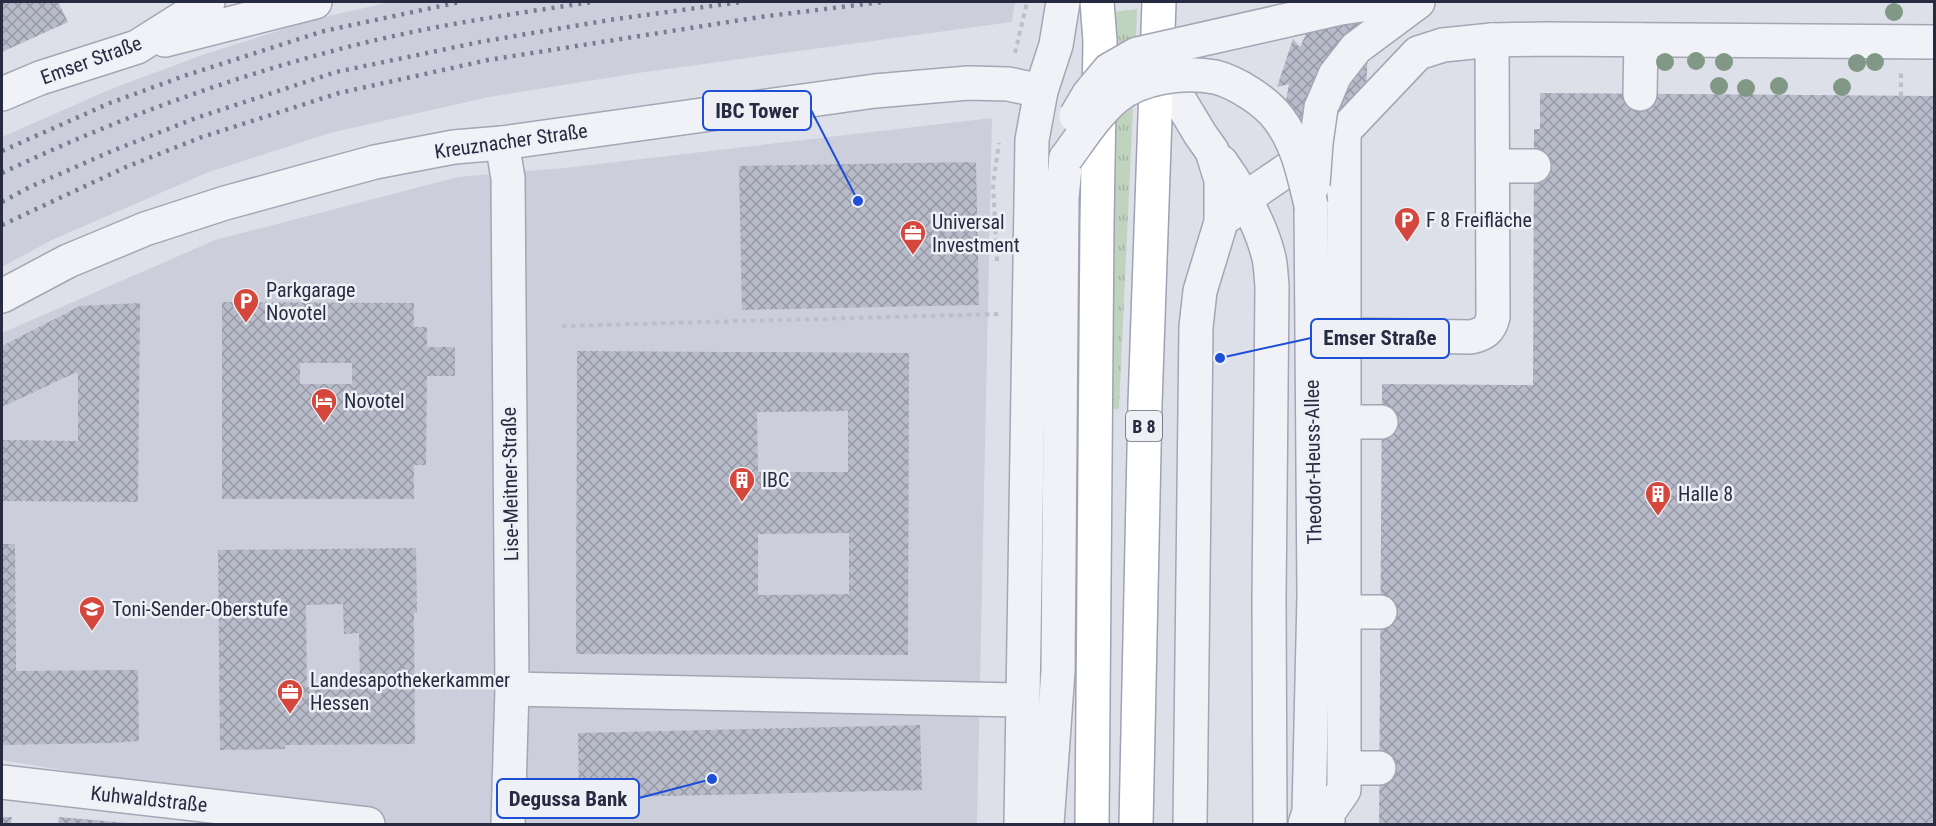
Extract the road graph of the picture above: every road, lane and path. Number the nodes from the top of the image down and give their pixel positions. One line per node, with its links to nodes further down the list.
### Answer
1 (208, 2): 11 (street, Emser Straße)
2 (315, 2): 11 (street)
3 (1064, 2): 12 (street)
4 (1097, 2): 45 (main road)
5 (1384, 2): 18 (street, bridge)
6 (1418, 2): 22 (street, bridge)
7 (1158, 15): 17 (street, Theodor-Heuss-Allee); 46 (main road, Theodor-Heuss-Allee / B 8)
8 (1492, 40): 9 (street); 15 (street); 19 (street)
9 (1641, 40): 10 (street); 14 (street)
10 (1935, 42)
11 (137, 47): 13 (street, Emser Straße)
12 (1041, 91): 16 (street, Kreuznacher Straße); 34 (street)
13 (2, 94)
14 (1640, 94)
15 (1344, 131): 21 (street); 27 (street)
16 (502, 143): 24 (street, Kreuznacher Straße); 33 (street, Lise-Meitner-Straße)
17 (1212, 151): 21 (street, Theodor-Heuss-Allee); 23 (street, Theodor-Heuss-Allee)
18 (1066, 158): 22 (street, Theodor-Heuss-Allee, bridge); 32 (street)
19 (1492, 166): 20 (street); 27 (street)
20 (1534, 166)
21 (1246, 201): 23 (street); 39 (street, Theodor-Heuss-Allee)
22 (1311, 205): 38 (street, Theodor-Heuss-Allee)
23 (1221, 222): 47 (street, Theodor-Heuss-Allee)
24 (2, 296)
25 (999, 314): 26 (path)
26 (562, 326)
27 (1345, 335): 28 (street)
28 (1345, 422): 29 (street); 30 (street)
29 (1382, 422)
30 (1345, 612): 31 (street); 35 (street)
31 (1380, 612)
32 (1058, 671): 43 (street); 44 (street)
33 (512, 689): 34 (street); 41 (street, Lise-Meitner-Straße)
34 (1023, 700): 42 (street)
35 (1345, 768): 36 (street); 38 (street)
36 (1379, 768)
37 (2, 782): 40 (street, Kuhwaldstraße)
38 (1313, 821)
39 (1271, 822)
40 (368, 825)
41 (508, 825)
42 (1021, 825)
43 (1047, 825)
44 (1066, 825)
45 (1092, 825)
46 (1136, 825)
47 (1190, 825)

